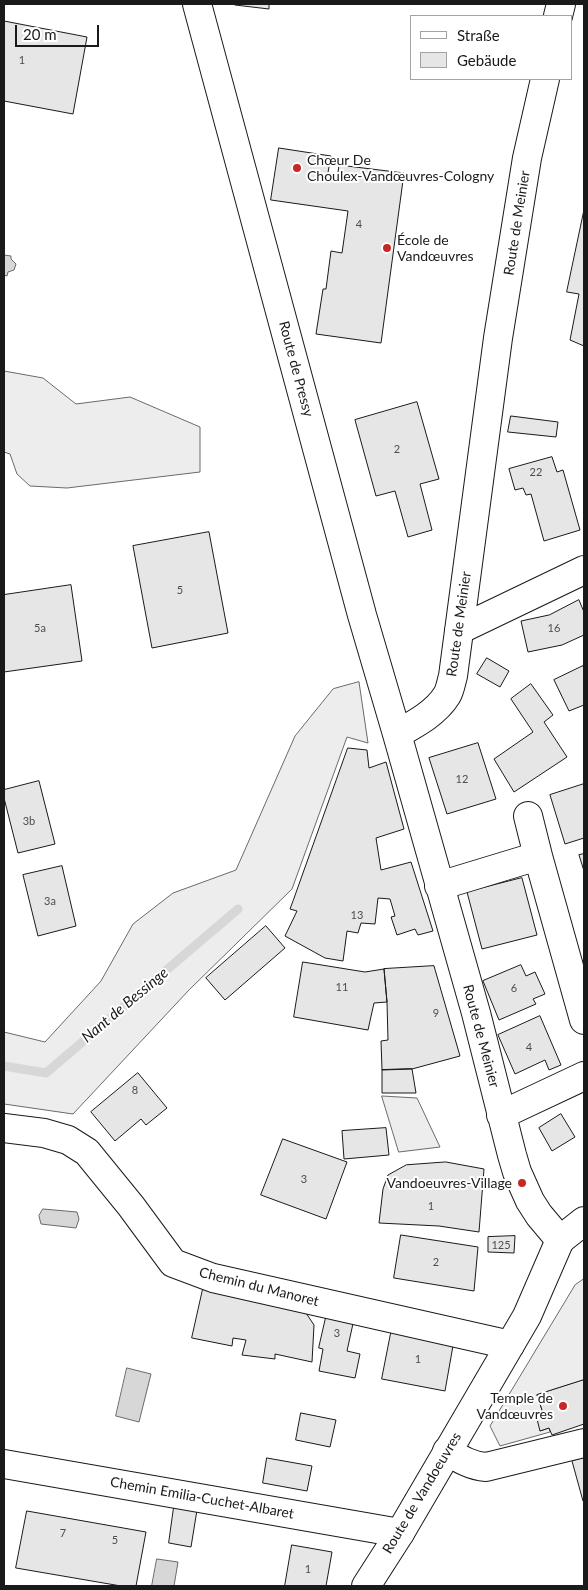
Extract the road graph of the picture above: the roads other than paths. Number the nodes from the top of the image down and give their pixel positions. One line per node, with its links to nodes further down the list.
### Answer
1 (197, 4): 5 (street, Route de Pressy)
2 (545, 80): 4 (street, Route de Meinier)
3 (584, 570): 4 (street)
4 (459, 630): 5 (street, Route de Meinier)
5 (397, 734): 8 (street, Route de Meinier)
6 (528, 816): 7 (street)
7 (538, 856): 8 (street); 9 (street)
8 (439, 886): 11 (street, Route de Meinier)
9 (584, 1020)
10 (584, 1076): 11 (street)
11 (501, 1114): 14 (street, Route de Meinier)
12 (4, 1128): 15 (street, Chemin du Manoret)
13 (584, 1221): 14 (street)
14 (560, 1240): 15 (street, Route de Vandoeuvres)
15 (510, 1345): 17 (street, Route de Vandoeuvres)
16 (584, 1443): 17 (street)
17 (447, 1451): 19 (street, Route de Vandoeuvres)
18 (4, 1464): 19 (street, Chemin Emilia-Cuchet-Albaret)
19 (400, 1532): 20 (street, Route de Vandoeuvres)
20 (366, 1586)

